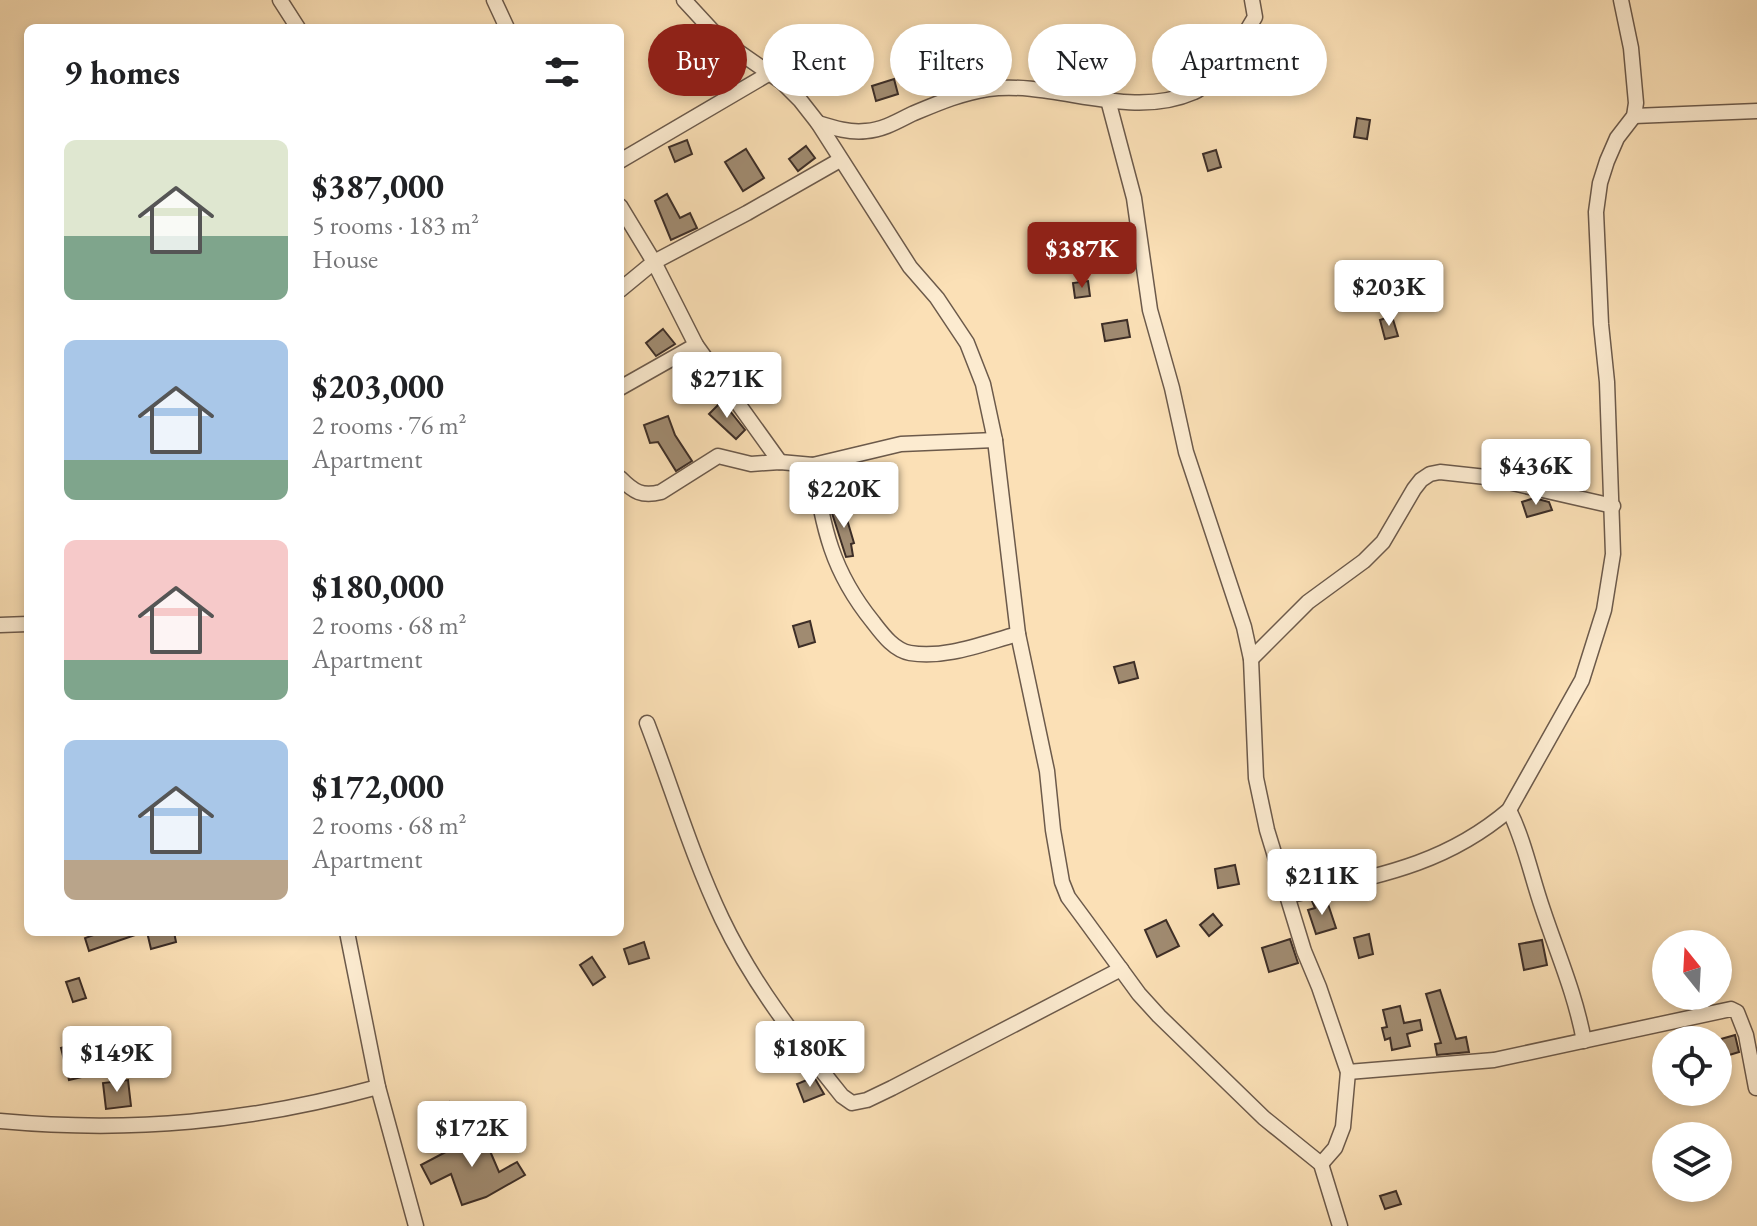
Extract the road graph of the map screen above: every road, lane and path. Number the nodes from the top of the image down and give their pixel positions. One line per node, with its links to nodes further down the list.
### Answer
1 (280, 0): 6 (street)
2 (494, 0): 7 (street)
3 (684, 0): 8 (street)
4 (1252, 0): 11 (street)
5 (1621, 0): 13 (street)
6 (295, 24)
7 (505, 24)
8 (763, 68)
9 (763, 77): 15 (street)
10 (796, 96): 14 (street)
11 (1108, 100): 14 (street); 30 (street)
12 (1757, 111): 13 (street)
13 (1634, 116): 26 (street)
14 (818, 123): 16 (street)
15 (624, 159)
16 (840, 160): 18 (street); 22 (street)
17 (624, 213): 18 (street)
18 (654, 262): 19 (street); 20 (street)
19 (624, 287)
20 (696, 345): 21 (street); 23 (street)
21 (624, 386)
22 (995, 440): 24 (street); 29 (street)
23 (780, 462): 24 (street); 25 (street)
24 (813, 465): 29 (street)
25 (624, 482)
26 (1613, 506): 30 (street); 32 (street)
27 (24, 624): 28 (street)
28 (0, 625)
29 (1018, 634): 35 (street)
30 (1251, 659): 33 (street)
31 (647, 723): 35 (street)
32 (1509, 810): 33 (street); 36 (street)
33 (1287, 896): 37 (street)
34 (348, 936): 38 (street)
35 (1121, 969): 41 (street)
36 (1584, 1041): 37 (street); 39 (street)
37 (1348, 1072): 41 (street)
38 (378, 1087): 40 (street); 42 (street)
39 (1756, 1088)
40 (0, 1121)
41 (1321, 1164): 43 (street)
42 (416, 1226)
43 (1340, 1226)

